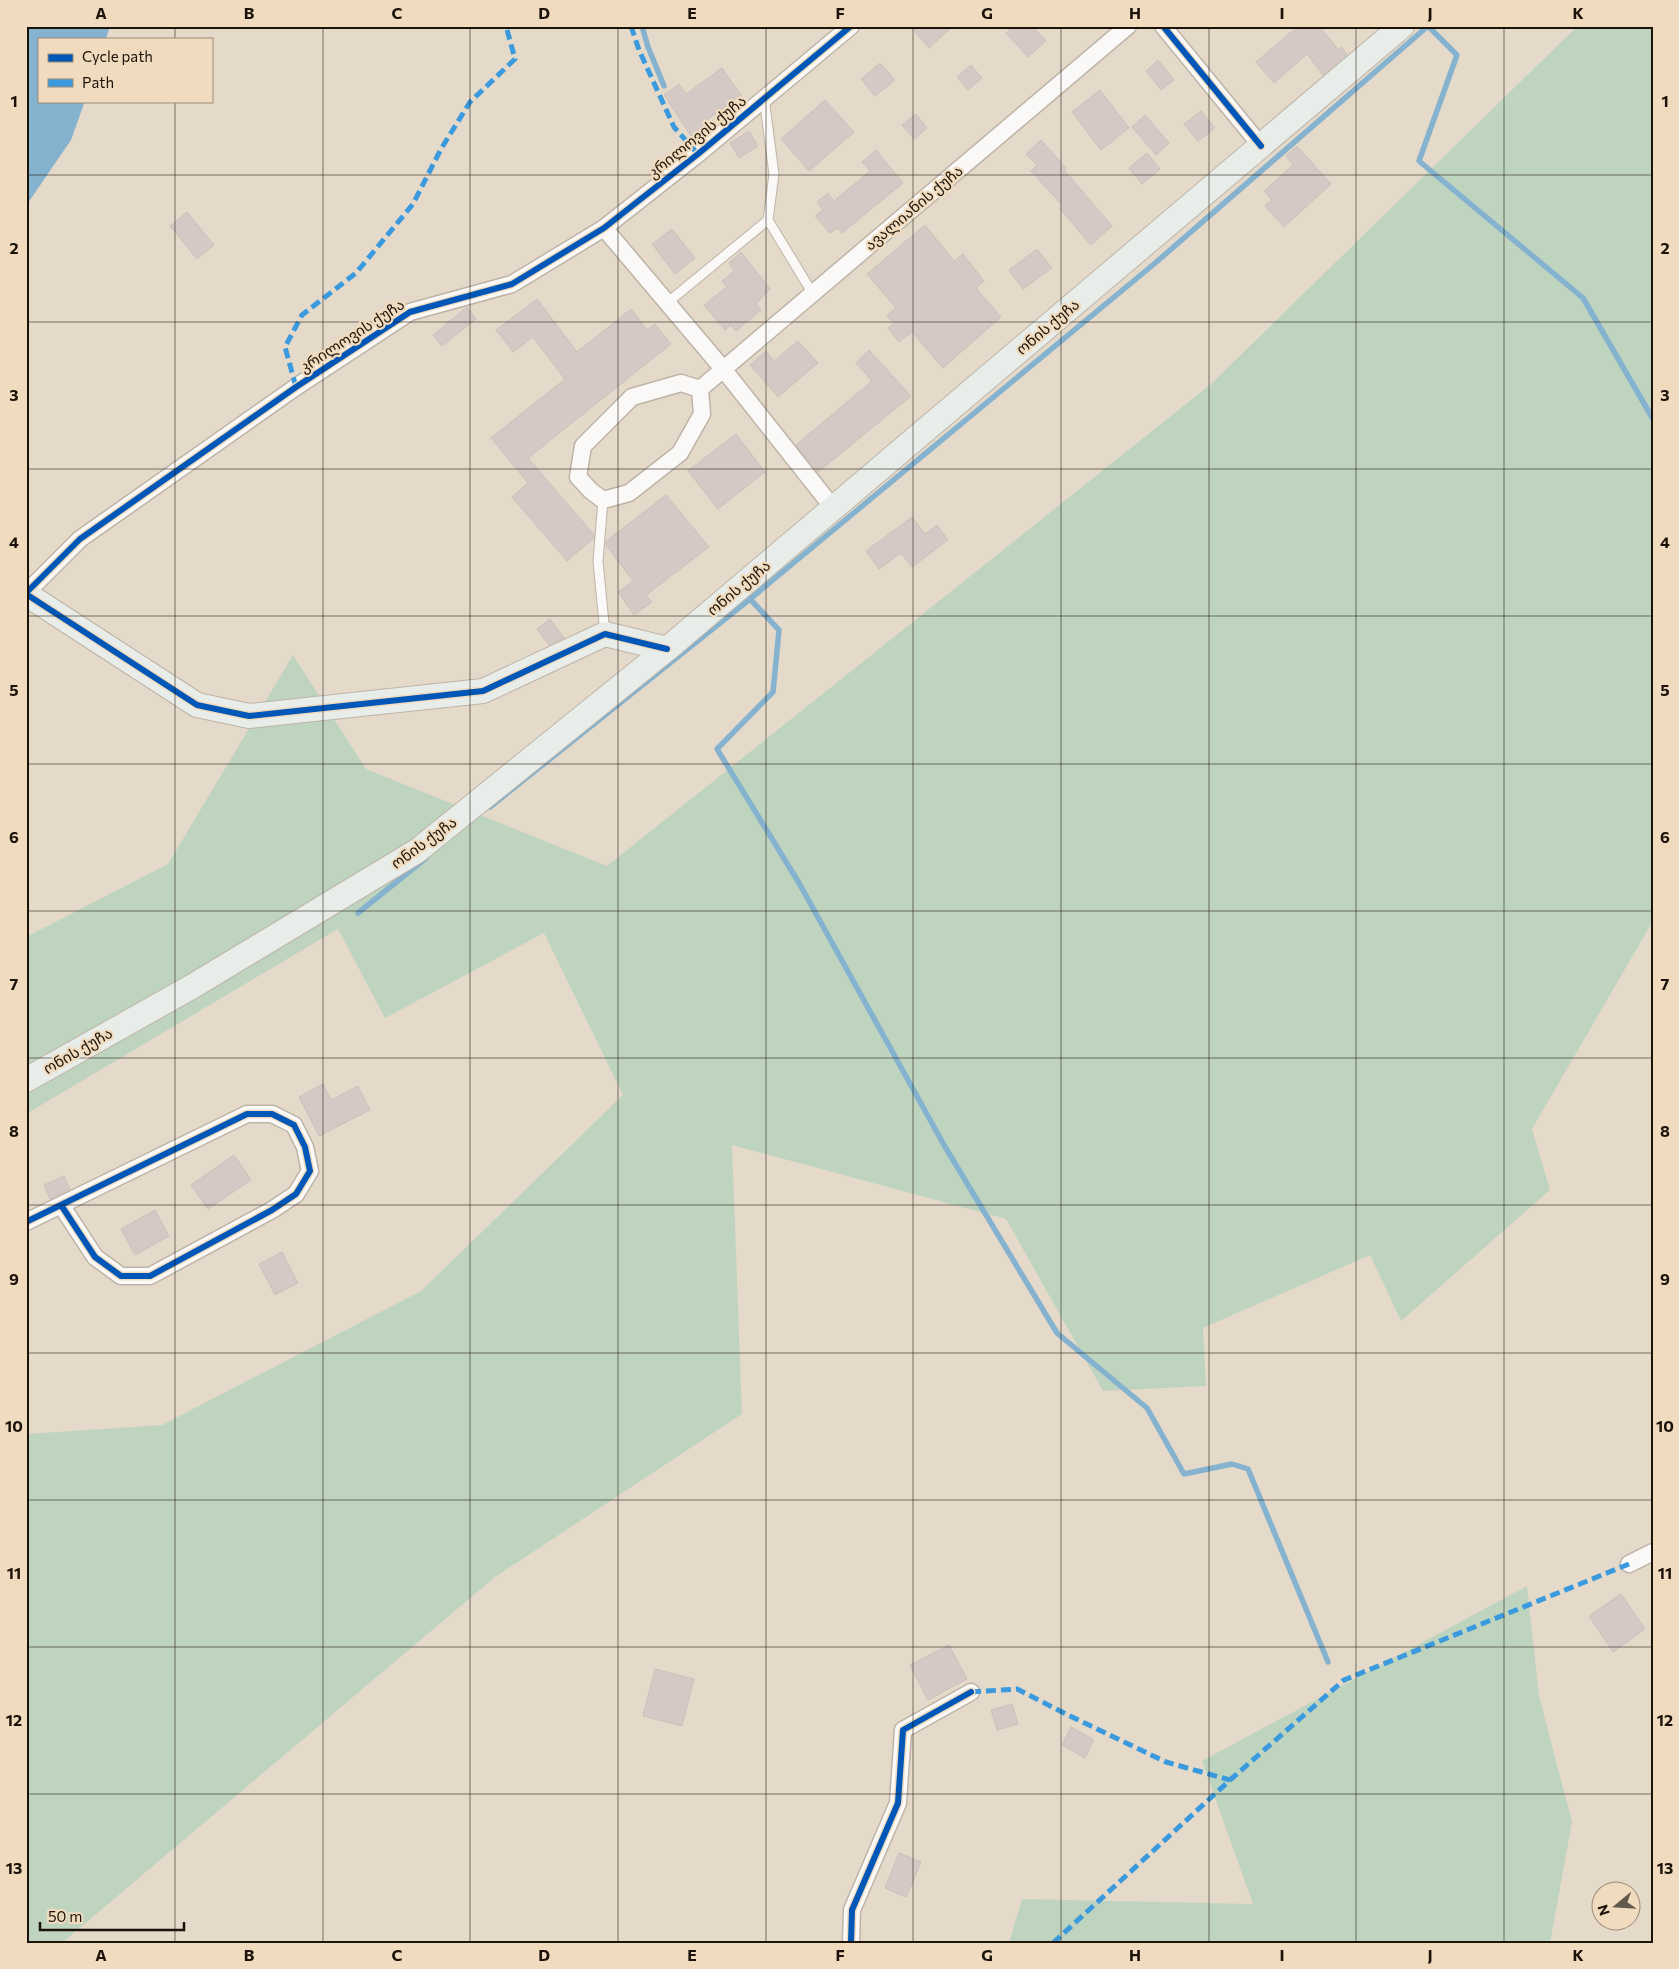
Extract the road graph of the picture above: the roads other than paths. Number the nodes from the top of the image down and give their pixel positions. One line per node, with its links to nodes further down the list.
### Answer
1 (851, 26): 5 (street, კრილოვის ქუჩა)
2 (1128, 26): 9 (street, ავალიანის ქუჩა)
3 (1163, 26): 6 (street)
4 (1402, 26): 6 (main road, ონის ქუჩა)
5 (764, 98): 7 (lane); 8 (street, კრილოვის ქუჩა)
6 (1260, 146): 14 (main road, ონის ქუჩა)
7 (768, 220): 9 (lane); 10 (lane)
8 (604, 228): 10 (street); 15 (street, კრილოვის ქუჩა)
9 (813, 294): 11 (street, ავალიანის ქუჩა)
10 (667, 303): 11 (street)
11 (724, 370): 12 (street, ავალიანის ქუჩა); 14 (street)
12 (700, 390): 13 (street); 13 (street)
13 (603, 500): 16 (lane)
14 (834, 509): 17 (main road, ონის ქუჩა)
15 (26, 593): 16 (main road)
16 (606, 634): 17 (main road)
17 (668, 649): 18 (main road, ონის ქუჩა)
18 (26, 1080)
19 (61, 1205): 19 (street); 20 (street)
20 (26, 1222)
21 (1653, 1552): 22 (street)
22 (1629, 1564)
23 (971, 1692): 24 (street)
24 (850, 1943)

